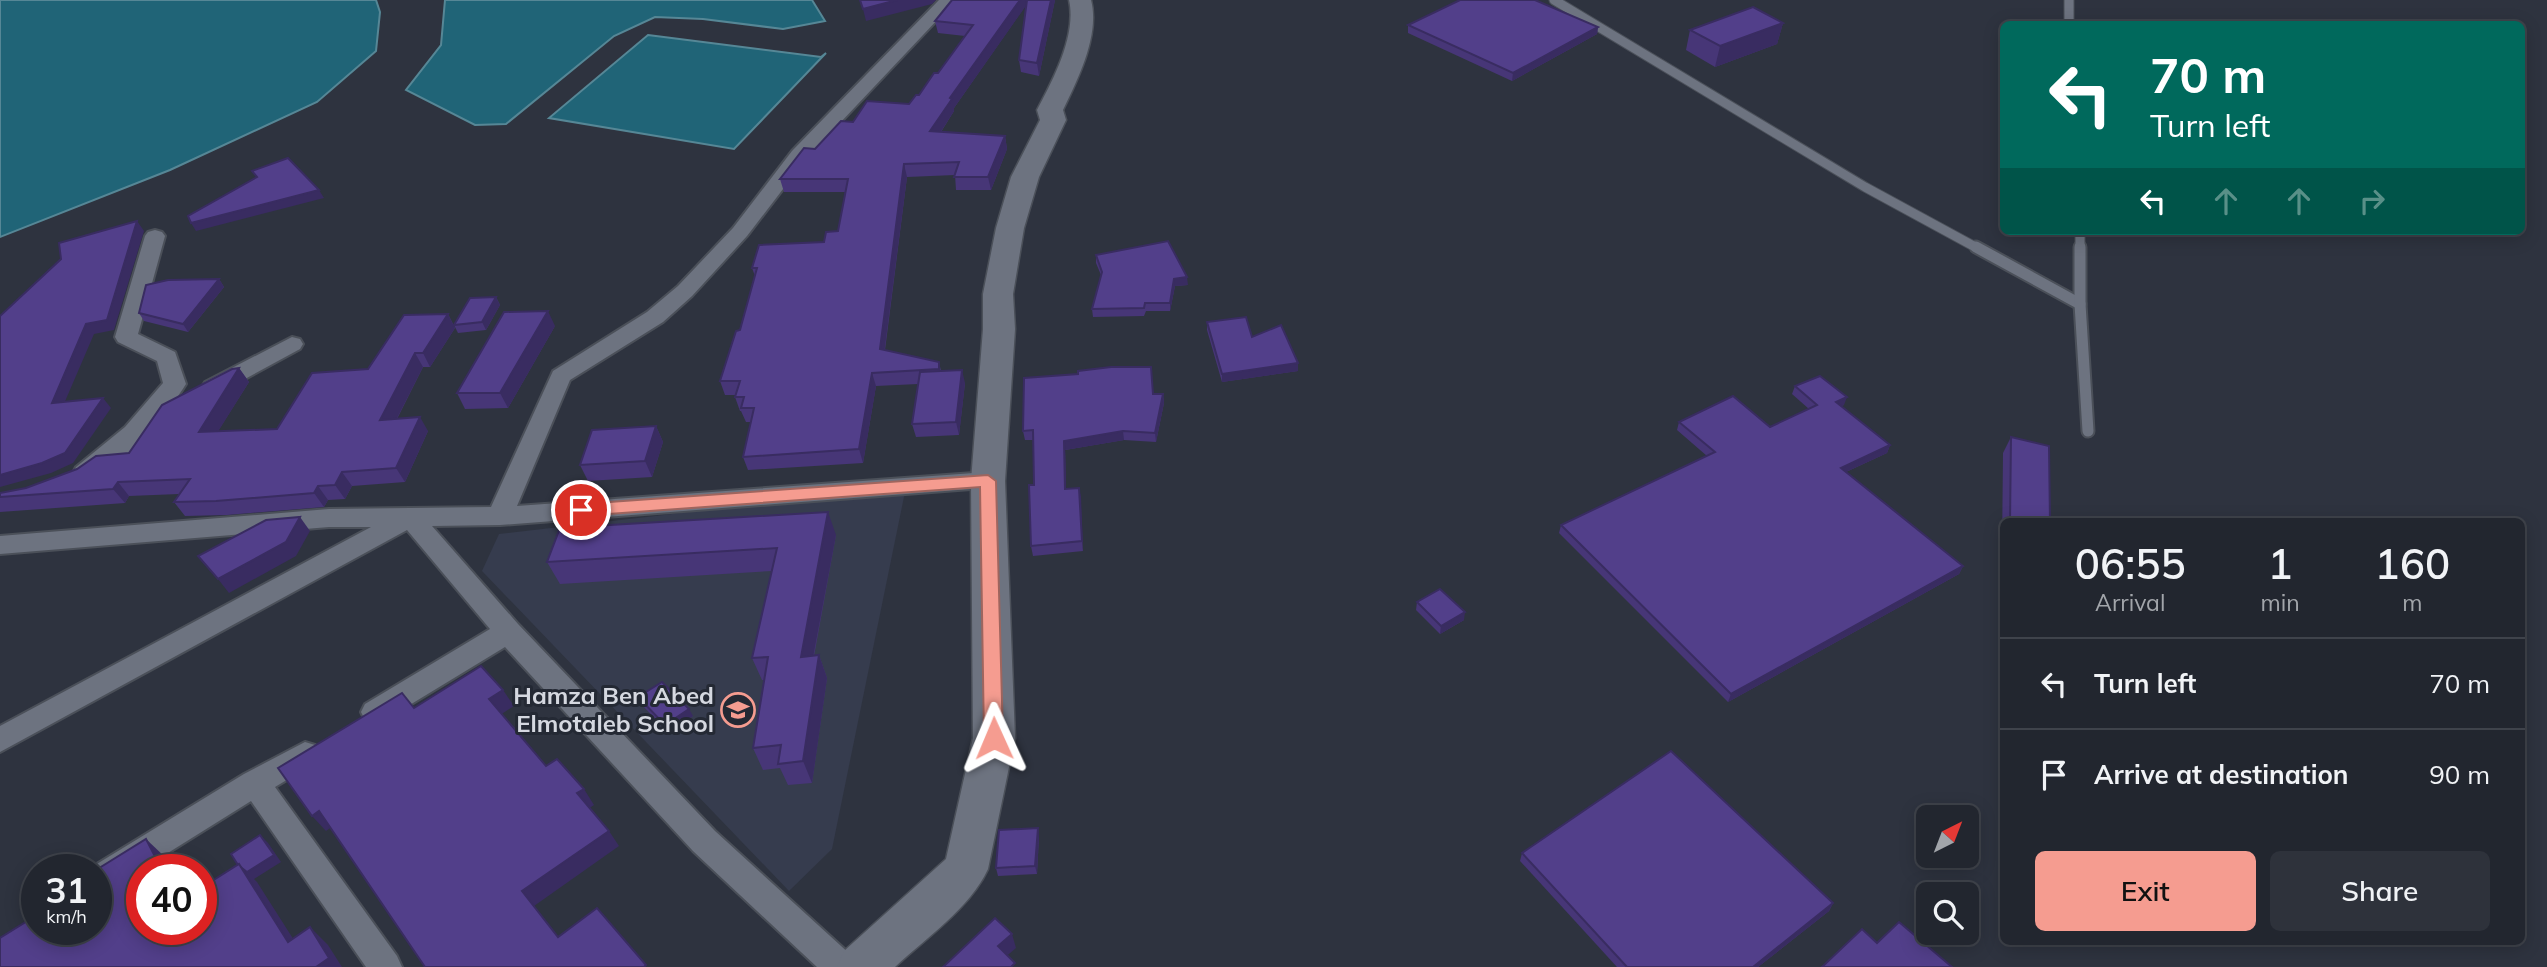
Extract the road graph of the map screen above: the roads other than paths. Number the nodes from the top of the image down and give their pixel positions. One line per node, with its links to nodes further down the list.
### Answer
1 (948, 0): 7 (street)
2 (1080, 0): 14 (street)
3 (1553, 0): 10 (lane)
4 (2069, 0): 5 (lane)
5 (2069, 21)
6 (900, 24): 7 (street)
7 (924, 27): 16 (street)
8 (2080, 235): 10 (lane)
9 (155, 236): 12 (street)
10 (2080, 304): 13 (lane)
11 (292, 344): 12 (street)
12 (149, 419): 15 (street)
13 (2088, 431)
14 (988, 481): 16 (street); 25 (street)
15 (67, 482)
16 (500, 516): 17 (street)
17 (410, 517): 18 (street); 19 (street); 20 (street)
18 (0, 544)
19 (508, 632): 21 (street); 24 (street)
20 (0, 740)
21 (255, 783): 22 (street); 23 (street)
22 (112, 871)
23 (385, 967)
24 (840, 967)
25 (861, 967)

